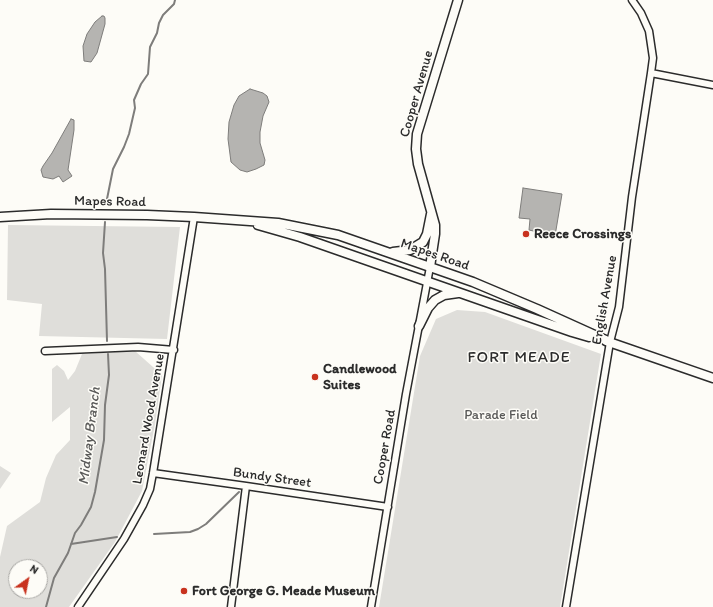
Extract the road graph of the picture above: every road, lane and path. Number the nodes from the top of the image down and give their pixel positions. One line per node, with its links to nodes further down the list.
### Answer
1 (458, 0): 5 (street, Cooper Avenue)
2 (632, 0): 3 (street, English Avenue)
3 (651, 73): 4 (street); 14 (street, English Avenue)
4 (713, 85)
5 (432, 211): 9 (street); 10 (street, Cooper Avenue)
6 (0, 217): 7 (street, Mapes Road)
7 (194, 217): 8 (street, Mapes Road); 15 (street, Leonard Wood Avenue)
8 (243, 220): 9 (street, Mapes Road); 11 (street, Mapes Road)
9 (386, 252): 10 (street, Mapes Road)
10 (430, 267): 11 (street, Cooper Road); 14 (street, Mapes Road)
11 (427, 282): 12 (street, Mapes Road); 13 (street, Cooper Road)
12 (460, 293): 13 (street); 14 (street, Mapes Road)
13 (419, 326): 20 (street, Cooper Road)
14 (610, 342): 17 (street, Mapes Road); 24 (street, English Avenue)
15 (174, 350): 16 (street); 18 (street, Leonard Wood Avenue)
16 (45, 351)
17 (713, 378)
18 (154, 474): 19 (street, Bundy Street); 21 (street, Leonard Wood Avenue)
19 (246, 486): 20 (street, Bundy Street); 22 (street)
20 (388, 507): 23 (street, Cooper Road)
21 (78, 607)
22 (231, 607)
23 (371, 607)
24 (566, 607)

